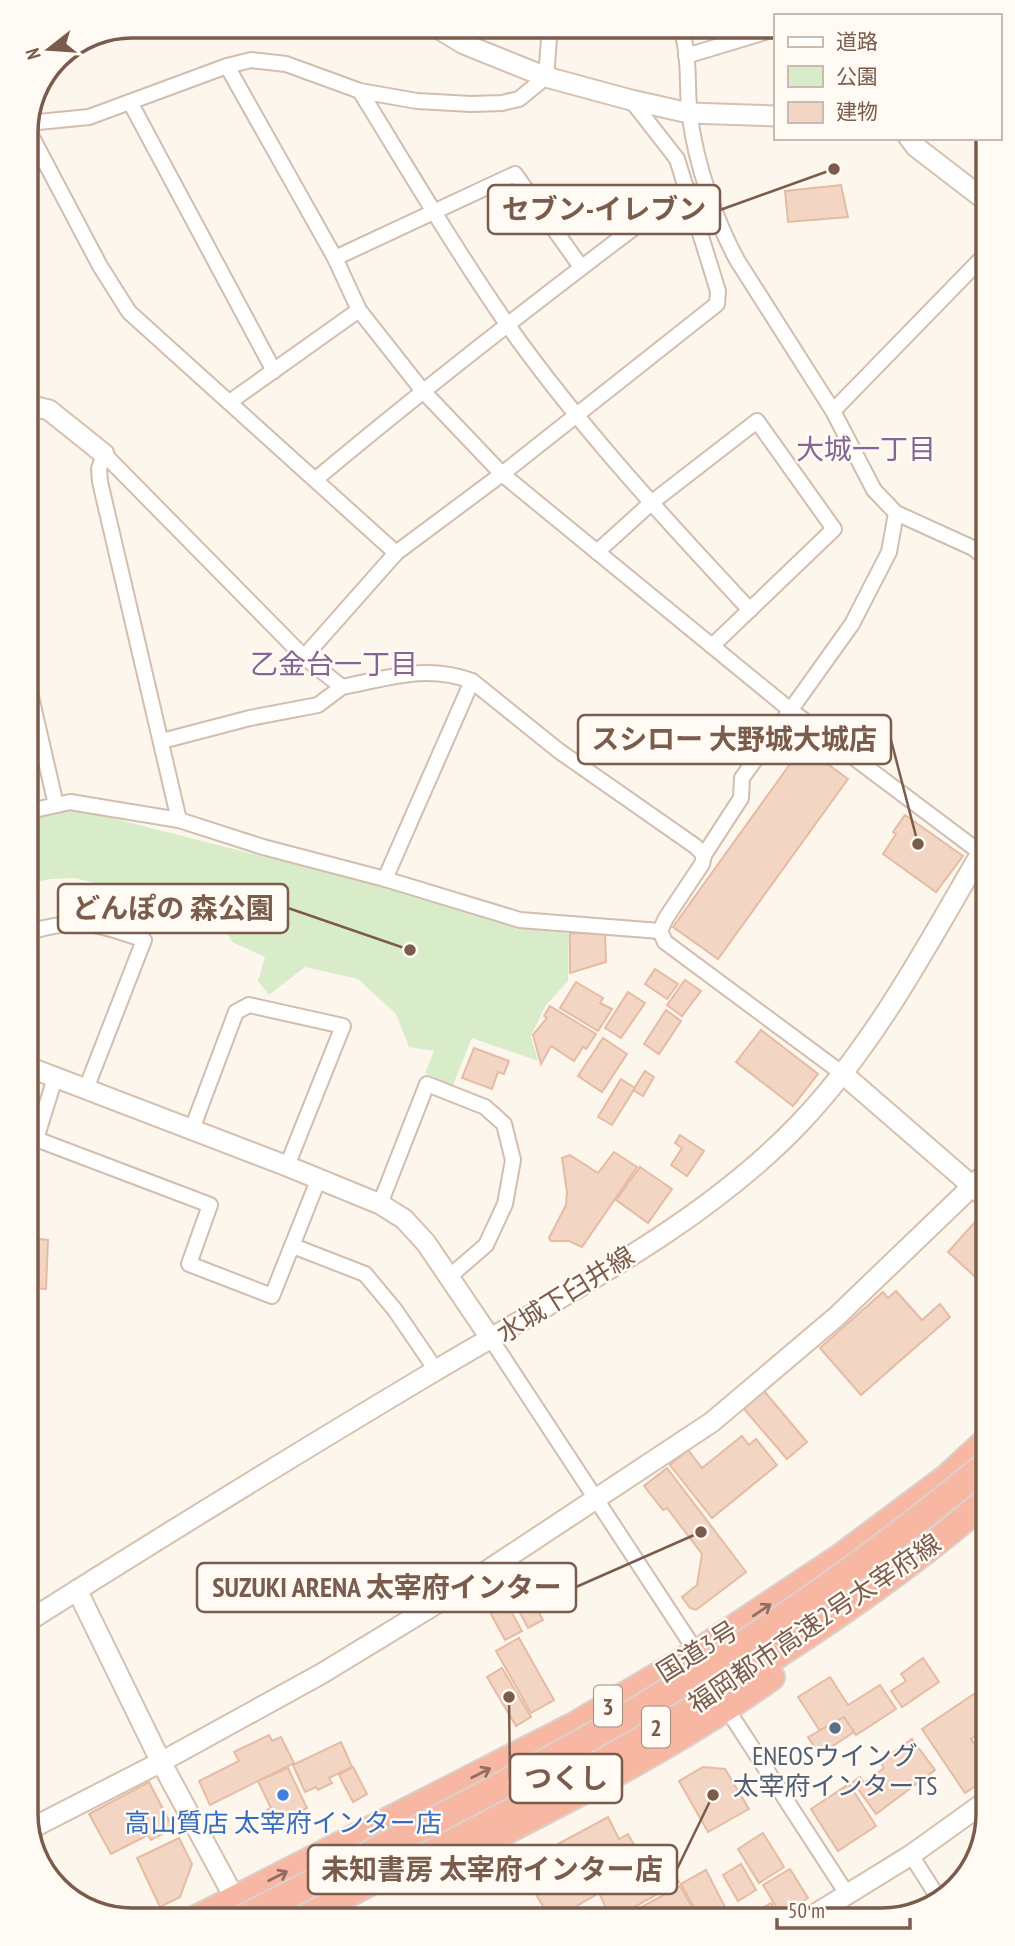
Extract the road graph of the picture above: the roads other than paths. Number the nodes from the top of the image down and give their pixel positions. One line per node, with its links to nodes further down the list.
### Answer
1 (455, 38): 7 (street)
2 (549, 39): 7 (street)
3 (684, 39): 5 (street)
4 (741, 39): 5 (street)
5 (686, 55): 11 (street)
6 (227, 66): 8 (street); 10 (street); 19 (street)
7 (546, 77): 8 (street); 9 (street)
8 (360, 91): 18 (street)
9 (632, 100): 11 (street); 16 (street)
10 (130, 102): 13 (street); 24 (street)
11 (689, 113): 12 (street); 28 (street)
12 (774, 116)
13 (40, 123)
14 (911, 140): 17 (street)
15 (39, 147): 26 (street)
16 (687, 188): 21 (street); 29 (street)
17 (976, 193)
18 (435, 212): 19 (street); 21 (street); 23 (street)
19 (335, 258): 22 (street)
20 (976, 264): 28 (street)
21 (581, 267): 23 (street)
22 (359, 310): 24 (street); 25 (street)
23 (507, 324): 25 (street); 29 (street)
24 (274, 371): 26 (street)
25 (422, 390): 31 (street); 32 (street)
26 (231, 401): 32 (street)
27 (39, 407): 30 (street)
28 (833, 411): 34 (street)
29 (577, 415): 31 (street); 33 (street)
30 (104, 454): 40 (street); 45 (street)
31 (502, 474): 36 (street); 37 (street)
32 (316, 479): 37 (street)
33 (650, 503): 36 (street); 38 (street); 38 (street)
34 (896, 513): 35 (street); 43 (street)
35 (976, 550)
36 (597, 552): 39 (street)
37 (396, 553): 40 (street)
38 (750, 610): 39 (street)
39 (712, 646): 43 (street)
40 (304, 657): 42 (street)
41 (472, 681): 42 (street); 50 (street); 52 (street)
42 (342, 687): 45 (street)
43 (789, 709): 49 (street); 50 (street)
44 (39, 730): 46 (street)
45 (162, 741): 48 (street)
46 (56, 805): 47 (street); 48 (street)
47 (39, 809)
48 (179, 820): 52 (street)
49 (976, 845)
50 (704, 855): 54 (street)
51 (976, 862): 56 (street, 水城下臼井線)
52 (385, 879): 54 (street)
53 (39, 930): 58 (street)
54 (660, 931): 56 (street)
55 (38, 1071): 57 (street)
56 (843, 1074): 64 (street); 69 (street, 水城下臼井線)
57 (55, 1078): 58 (street); 60 (street)
58 (86, 1089): 59 (street)
59 (192, 1129): 62 (street); 62 (street)
60 (38, 1131)
61 (38, 1140): 67 (street)
62 (288, 1166): 63 (street)
63 (319, 1178): 66 (street); 67 (street)
64 (976, 1181)
65 (976, 1191): 73 (street)
66 (380, 1204): 68 (street); 68 (street)
67 (293, 1247): 70 (street)
68 (450, 1276): 69 (street)
69 (491, 1339): 70 (street, 水城下臼井線); 73 (street)
70 (436, 1370): 76 (street, 水城下臼井線)
71 (976, 1451): 78 (highway, 国道3号 / 3, one-way to 71)
72 (976, 1473): 88 (highway, 福岡都市高速2号太宰府線 / 2, bridge)
73 (598, 1499): 78 (street); 80 (street)
74 (976, 1509): 89 (highway, 福岡都市高速2号太宰府線 / 2)
75 (976, 1526): 79 (highway, 3)
76 (77, 1590): 77 (street, 水城下臼井線); 80 (street)
77 (38, 1615)
78 (696, 1653): 87 (highway, 国道3号 / 3, one-way to 78)
79 (727, 1709): 85 (street); 90 (highway, 3)
80 (161, 1762): 82 (street); 86 (street)
81 (976, 1808): 83 (street)
82 (39, 1824)
83 (911, 1855): 84 (street); 85 (street)
84 (934, 1892)
85 (847, 1894): 91 (street)
86 (239, 1907)
87 (251, 1907)
88 (252, 1907)
89 (322, 1907)
90 (358, 1907)
91 (825, 1908)

